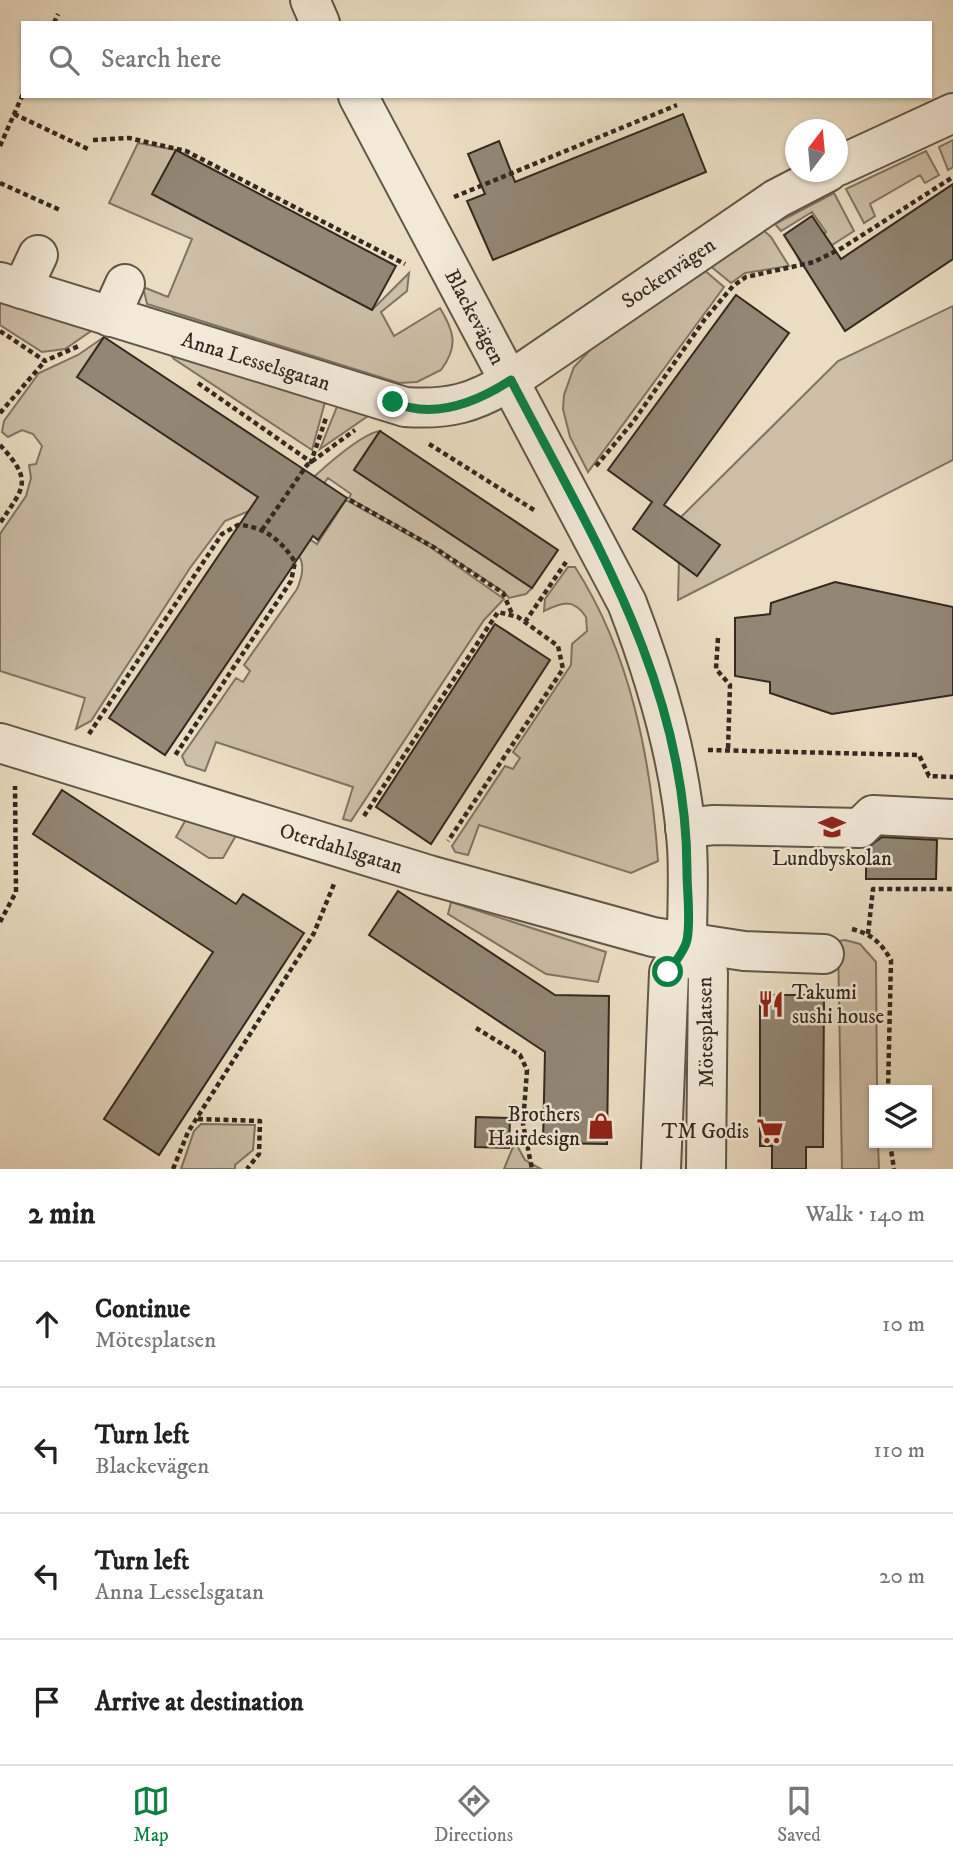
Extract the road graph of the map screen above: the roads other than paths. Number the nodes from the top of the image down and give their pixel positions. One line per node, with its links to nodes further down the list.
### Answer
1 (310, 0): 2 (street)
2 (319, 21)
3 (359, 98): 8 (street, Blackevägen)
4 (953, 113): 5 (street)
5 (848, 161)
6 (809, 182): 8 (street, Sockenvägen)
7 (20, 276): 8 (street, Anna Lesselsgatan)
8 (511, 380): 11 (street, Blackevägen)
9 (6, 745): 12 (street, Oterdahlsgatan)
10 (953, 819): 11 (street)
11 (685, 828): 12 (street, Blackevägen)
12 (687, 942): 13 (street, Mötesplatsen); 14 (street, Mötesplatsen); 15 (street, Mötesplatsen)
13 (824, 954)
14 (661, 1169)
15 (706, 1169)

